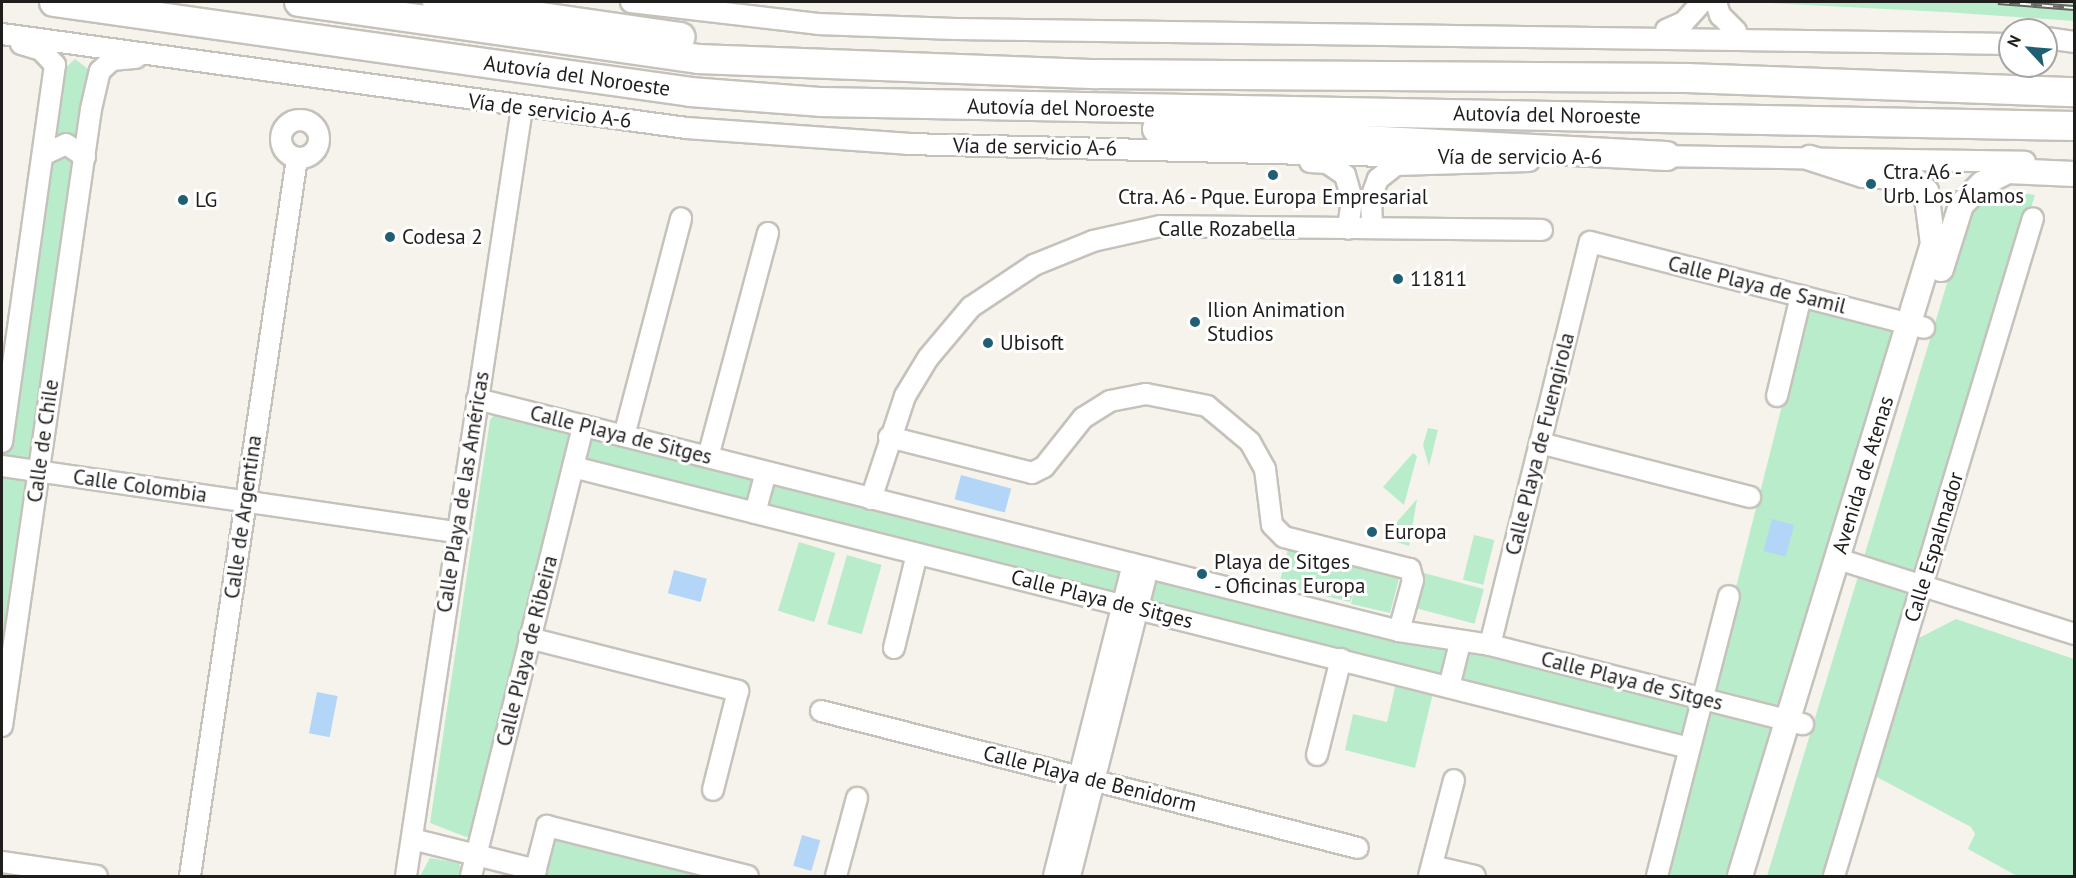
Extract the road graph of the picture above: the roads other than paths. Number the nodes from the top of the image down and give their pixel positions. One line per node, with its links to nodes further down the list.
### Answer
1 (54, 2): 20 (highway, Autovía del Noroeste)
2 (299, 2): 17 (highway, Autovía del Noroeste)
3 (437, 2): 17 (highway)
4 (631, 2): 11 (street)
5 (1702, 2): 7 (street)
6 (1716, 2): 8 (street)
7 (1666, 30): 8 (street); 11 (street)
8 (1736, 31): 9 (street)
9 (1998, 34)
10 (2, 35): 16 (street, Vía de servicio A-6); 23 (street, Calle de Chile)
11 (1546, 39): 13 (street)
12 (2058, 41): 14 (street)
13 (1998, 44)
14 (2074, 44): 15 (street)
15 (2058, 45)
16 (163, 56): 22 (street, Vía de servicio A-6); 24 (street, Calle de Chile)
17 (1097, 74): 19 (highway, Autovía del Noroeste)
18 (2074, 74): 19 (highway)
19 (1795, 82): 21 (highway, Autovía del Noroeste)
20 (691, 92): 25 (highway, Autovía del Noroeste); 28 (highway)
21 (2074, 92)
22 (522, 108): 26 (street, Vía de servicio A-6); 45 (street, Calle Playa de las Américas)
23 (50, 120): 24 (street); 27 (street, Calle de Chile)
24 (89, 125): 29 (street, Calle de Chile)
25 (2074, 126)
26 (1167, 150): 32 (street, Vía de servicio A-6); 38 (street)
27 (45, 154): 29 (street); 49 (street, Calle de Chile)
28 (1666, 156): 31 (street, Vía de servicio A-6); 32 (street, Vía de servicio A-6)
29 (84, 157): 54 (street, Calle de Chile)
30 (297, 158): 58 (street, Calle de Argentina)
31 (1810, 158): 33 (street, Vía de servicio A-6); 43 (main road, Avenida de Atenas)
32 (1555, 160): 37 (street)
33 (2074, 165)
34 (2074, 174): 43 (main road, Avenida de Atenas)
35 (681, 218): 47 (street)
36 (2033, 218): 64 (street, Calle Espalmador)
37 (1372, 226): 38 (street, Calle Rozabella); 39 (street, Calle Rozabella)
38 (1348, 229): 48 (street, Calle Rozabella)
39 (1542, 230)
40 (768, 233): 51 (street)
41 (1590, 242): 42 (street, Calle Playa de Samil); 50 (street, Calle Playa de Fuengirola)
42 (1801, 296): 43 (street, Calle Playa de Samil); 44 (street)
43 (1916, 326): 62 (main road, Avenida de Atenas)
44 (1777, 396)
45 (477, 399): 46 (street, Calle Playa de Sitges); 60 (street, Calle Playa de las Américas)
46 (583, 426): 47 (street, Calle Playa de Sitges); 53 (street, Calle Playa de Ribeira)
47 (624, 436): 51 (street, Calle Playa de Sitges)
48 (889, 437): 57 (street, Calle Rozabella); 67 (street)
49 (2, 442)
50 (1540, 443): 56 (street); 71 (street, Calle Playa de Fuengirola)
51 (708, 457): 55 (street, Calle Playa de Sitges)
52 (2, 466): 54 (street, Calle Colombia)
53 (573, 467): 59 (street, Calle Playa de Sitges); 69 (street, Calle Playa de Ribeira)
54 (39, 471): 58 (street, Calle Colombia); 78 (street, Calle de Chile)
55 (766, 472): 57 (street, Calle Playa de Sitges); 59 (street)
56 (1750, 497)
57 (871, 499): 63 (street, Calle Playa de Sitges)
58 (245, 501): 60 (street, Calle Colombia); 92 (street, Calle de Argentina)
59 (754, 513): 61 (street, Calle Playa de Sitges)
60 (456, 532): 85 (street, Calle Playa de las Américas)
61 (917, 554): 66 (street, Calle Playa de Sitges); 72 (street)
62 (1846, 561): 64 (street); 77 (main road, Avenida de Atenas)
63 (1141, 566): 66 (street); 67 (street, Calle Playa de Sitges)
64 (1923, 585): 68 (street); 103 (street, Calle Espalmador)
65 (1729, 596): 75 (street)
66 (1131, 606): 73 (street, Calle Playa de Sitges); 81 (street)
67 (1399, 632): 70 (street, Calle Playa de Sitges)
68 (2074, 634)
69 (529, 638): 83 (street); 87 (street, Calle Playa de Ribeira)
70 (1460, 643): 71 (street, Calle Playa de Sitges); 74 (street)
71 (1490, 645): 75 (street, Calle Playa de Sitges)
72 (894, 648)
73 (1341, 660): 74 (street, Calle Playa de Sitges); 80 (street)
74 (1449, 687): 79 (street, Calle Playa de Sitges)
75 (1702, 699): 77 (street, Calle Playa de Sitges); 79 (street)
76 (821, 711): 81 (street, Calle Playa de Benidorm)
77 (1795, 722): 101 (main road, Avenida de Atenas); 102 (main road, Avenida de Atenas)
78 (2, 726)
79 (1689, 748): 100 (street)
80 (1317, 754)
81 (1086, 778): 86 (street, Calle Playa de Benidorm); 97 (street); 98 (street)
82 (1454, 780): 89 (street)
83 (713, 790)
84 (857, 798): 96 (street)
85 (412, 839): 87 (street); 93 (street, Calle Playa de las Américas)
86 (1358, 848)
87 (476, 855): 90 (street); 94 (street, Calle Playa de Ribeira)
88 (2, 862): 91 (street)
89 (1431, 871): 99 (street)
90 (535, 873): 95 (street)
91 (96, 876)
92 (190, 876)
93 (406, 876)
94 (471, 876)
95 (748, 876)
96 (836, 876)
97 (1054, 876)
98 (1070, 876)
99 (1475, 876)
100 (1657, 876)
101 (1740, 876)
102 (1757, 876)
103 (1834, 876)

